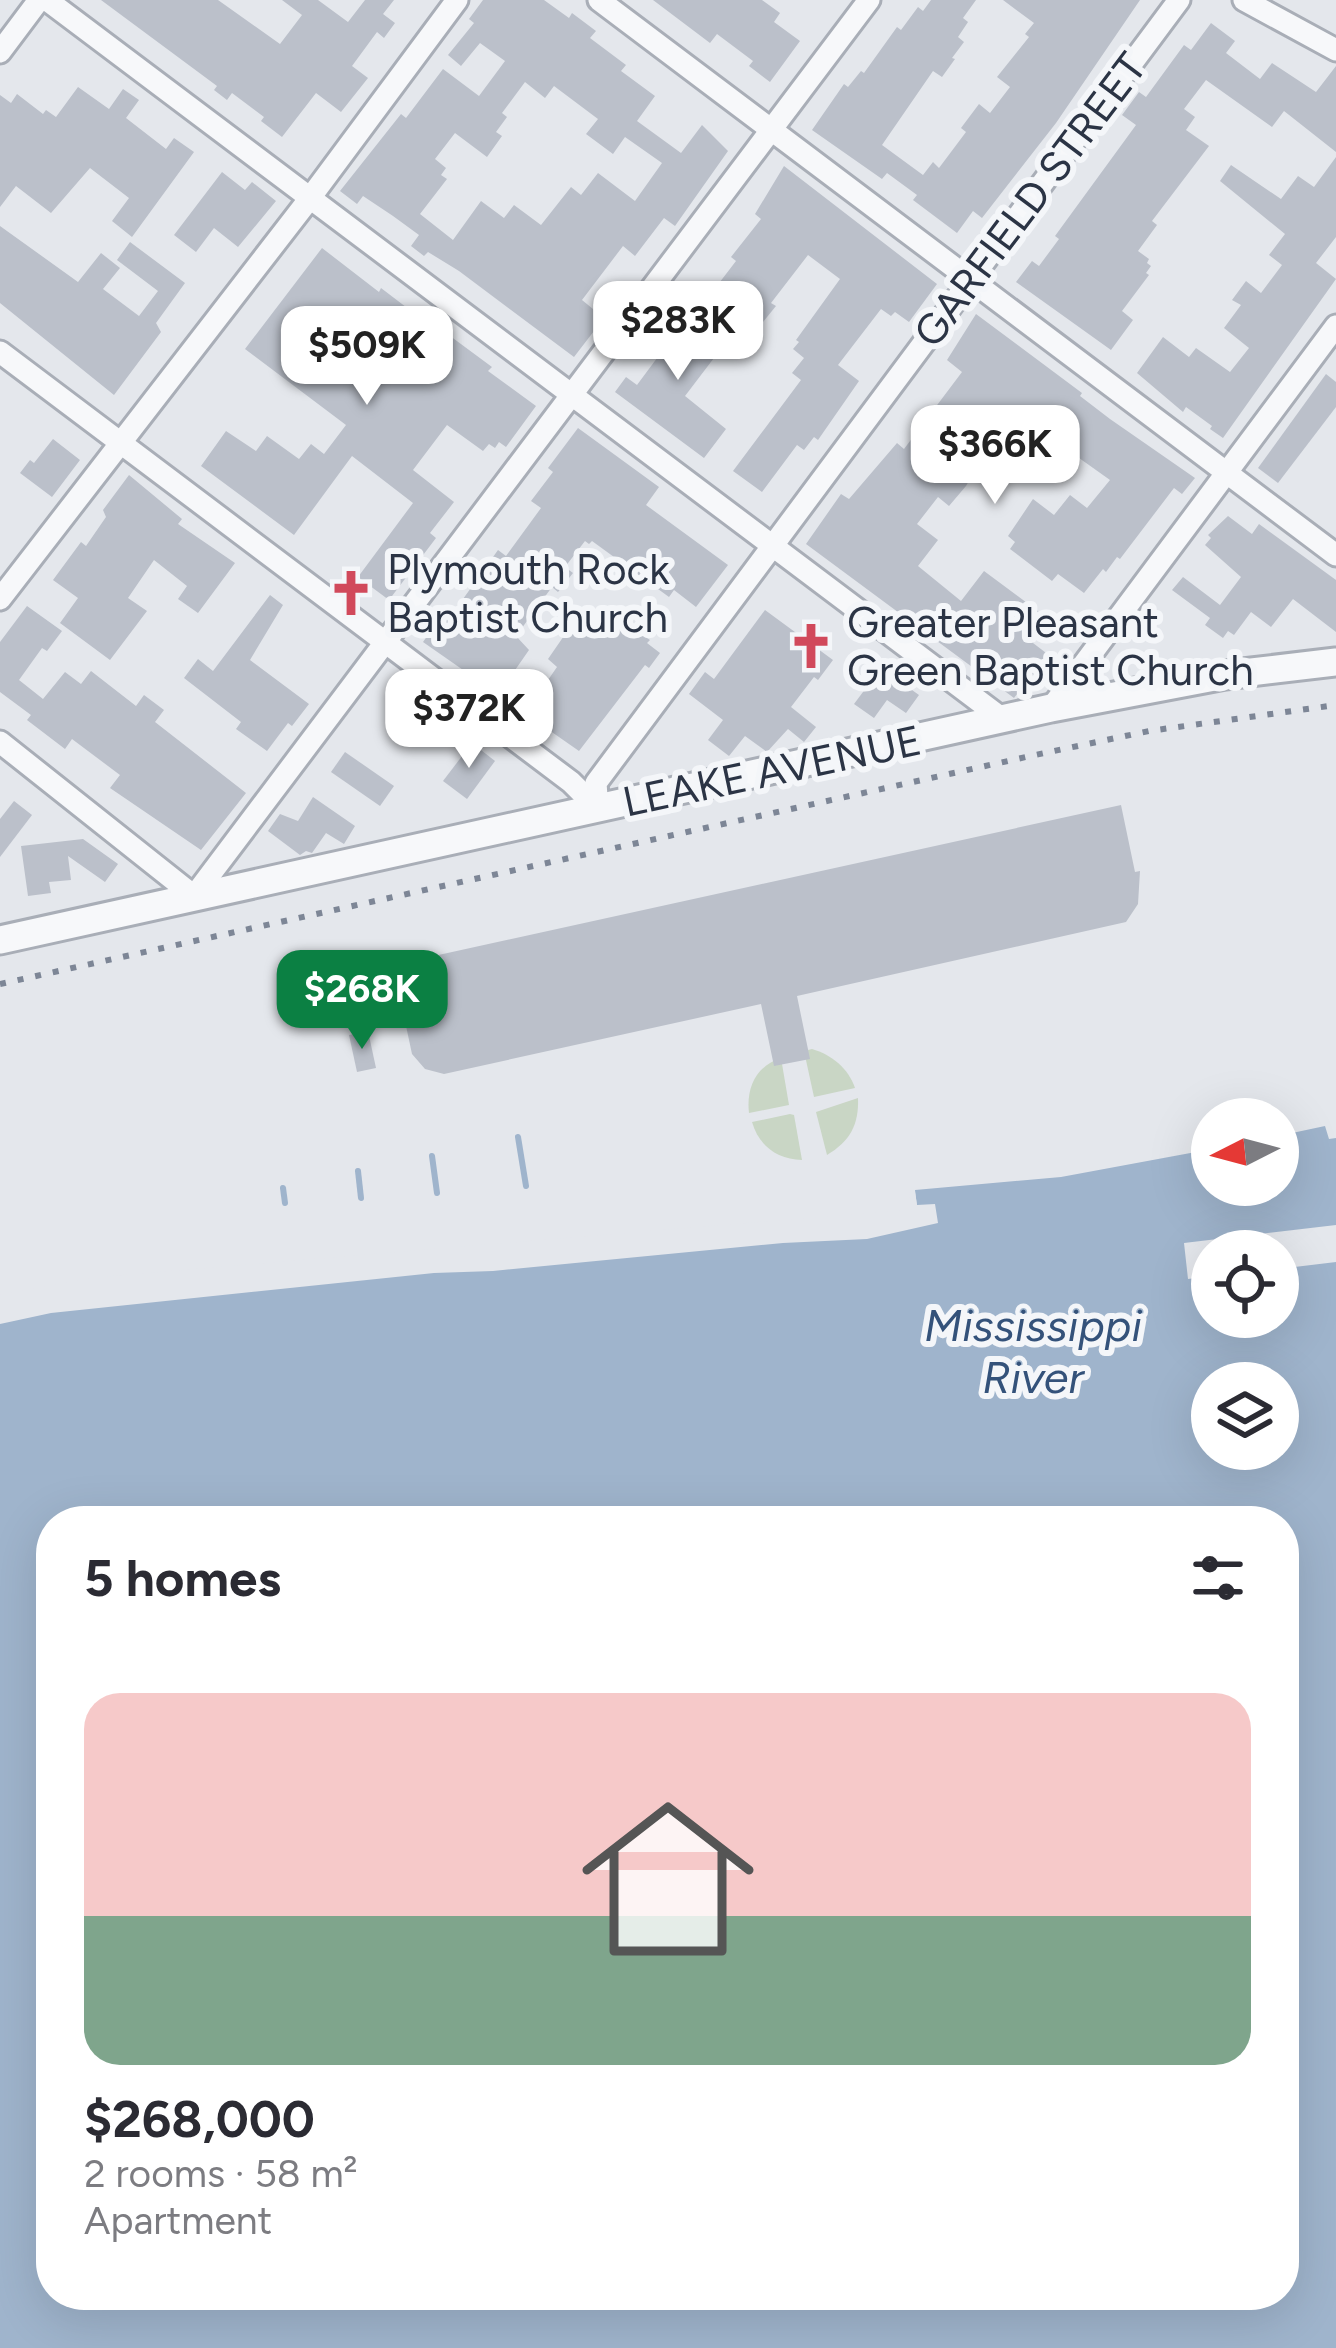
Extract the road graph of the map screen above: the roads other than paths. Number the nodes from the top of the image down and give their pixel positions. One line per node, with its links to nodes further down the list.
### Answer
1 (43, 0): 8 (street); 10 (street)
2 (457, 0): 10 (street)
3 (599, 0): 9 (street)
4 (868, 0): 9 (street)
5 (1179, 0): 11 (street, GARFIELD STREET)
6 (1244, 0): 7 (street)
7 (1336, 50)
8 (0, 52)
9 (772, 129): 11 (street); 14 (street)
10 (310, 198): 14 (street); 15 (street)
11 (972, 280): 16 (street); 17 (street, GARFIELD STREET)
12 (1336, 326): 16 (street)
13 (0, 352): 15 (street)
14 (573, 395): 17 (street); 20 (street)
15 (120, 444): 19 (street); 20 (street)
16 (1226, 472): 18 (street); 22 (street)
17 (773, 546): 23 (street); 25 (street, GARFIELD STREET)
18 (1336, 555)
19 (0, 599)
20 (387, 643): 25 (street); 26 (street)
21 (1336, 662): 22 (street, LEAKE AVENUE)
22 (1051, 708): 23 (street, LEAKE AVENUE)
23 (1004, 719): 25 (street, LEAKE AVENUE)
24 (0, 742): 26 (street)
25 (598, 809): 26 (street, LEAKE AVENUE)
26 (194, 896): 27 (street, LEAKE AVENUE)
27 (0, 940)

